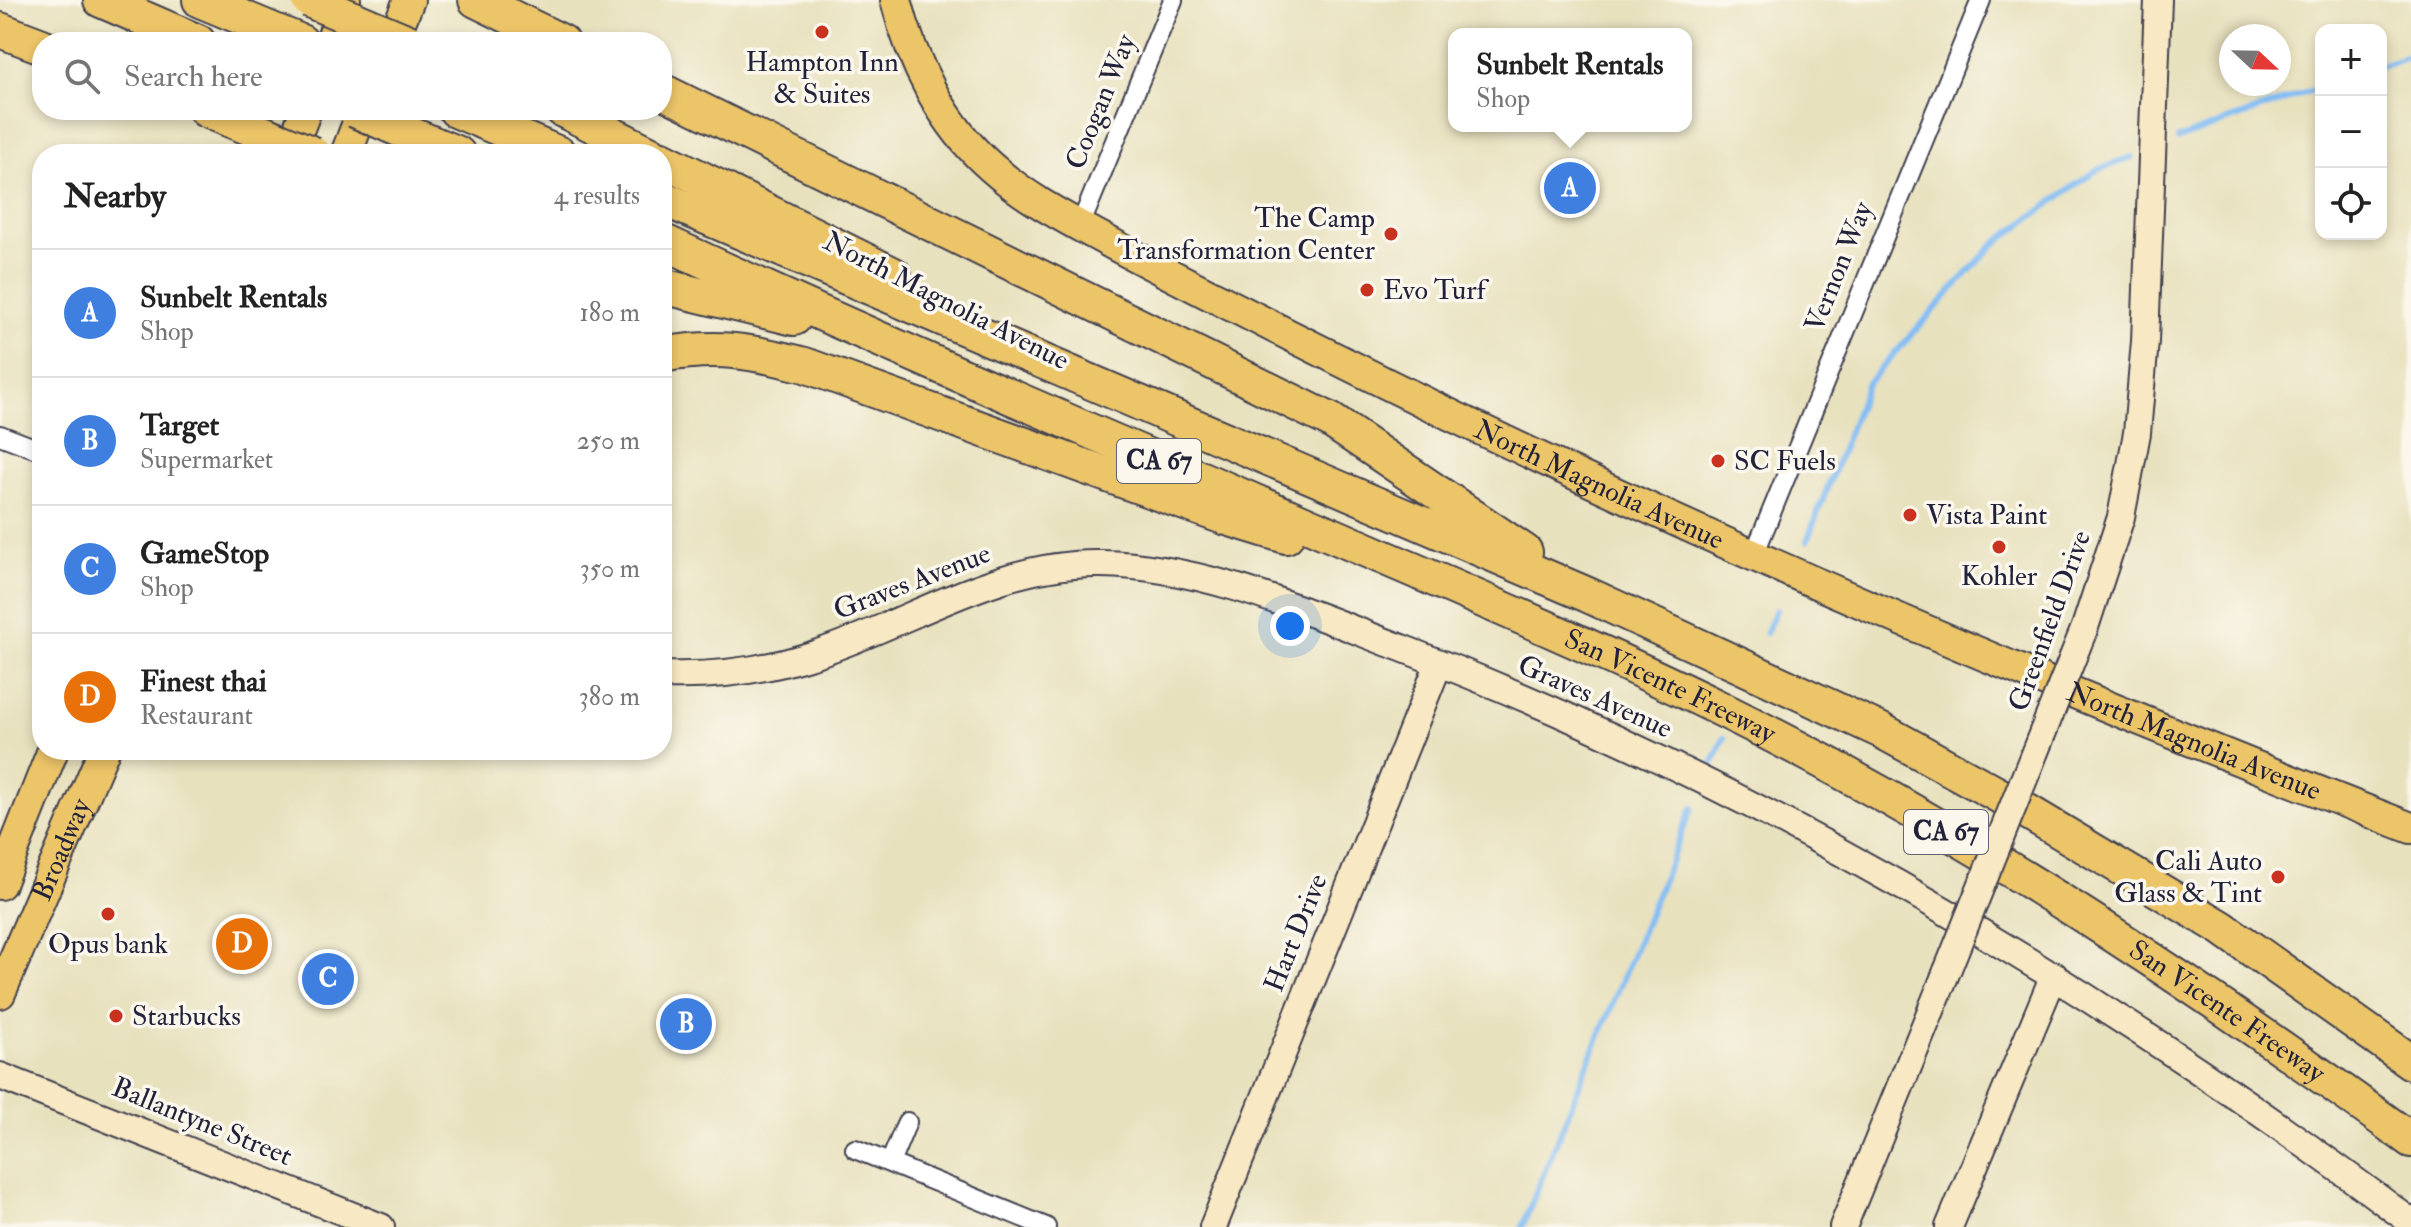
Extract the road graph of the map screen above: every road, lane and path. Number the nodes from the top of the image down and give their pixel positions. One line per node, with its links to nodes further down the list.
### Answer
1 (101, 0): 12 (highway)
2 (200, 0): 13 (highway)
3 (309, 0): 15 (highway, bridge)
4 (345, 0): 14 (main road)
5 (409, 0): 16 (main road)
6 (476, 0): 17 (highway)
7 (896, 0): 32 (main road, North Magnolia Avenue)
8 (1173, 0): 32 (street, Coogan Way)
9 (1981, 0): 40 (street, Vernon Way)
10 (2158, 0): 61 (main road, Greenfield Drive, bridge)
11 (0, 30): 18 (highway)
12 (175, 32)
13 (279, 32)
14 (334, 32)
15 (384, 32)
16 (396, 32)
17 (542, 32)
18 (32, 42)
19 (672, 96): 42 (highway)
20 (230, 120): 25 (highway, bridge)
21 (302, 120): 26 (main road)
22 (479, 120): 28 (highway)
23 (583, 120): 29 (highway)
24 (355, 125): 27 (highway, bridge)
25 (289, 144)
26 (293, 144)
27 (434, 144)
28 (536, 144)
29 (631, 144)
30 (672, 164): 38 (highway, North Magnolia Avenue)
31 (672, 202): 38 (highway)
32 (1080, 226): 40 (main road, North Magnolia Avenue)
33 (672, 246): 35 (highway)
34 (672, 288): 35 (highway)
35 (871, 337): 41 (highway, San Vicente Freeway / CA 67)
36 (672, 354): 41 (highway)
37 (0, 435): 39 (street)
38 (1231, 443): 42 (highway, San Vicente Freeway / CA 67)
39 (32, 447)
40 (1753, 557): 47 (main road, North Magnolia Avenue)
41 (1447, 585): 54 (highway, San Vicente Freeway / CA 67)
42 (1588, 595): 51 (highway, San Vicente Freeway / CA 67)
43 (1439, 663): 44 (main road, Graves Avenue); 49 (main road, Graves Avenue); 60 (main road, Hart Drive)
44 (672, 676)
45 (49, 760): 48 (main road, Broadway)
46 (100, 760): 50 (main road, Broadway)
47 (2411, 828)
48 (0, 884)
49 (2054, 975): 57 (main road, Graves Avenue); 62 (main road)
50 (0, 993)
51 (2411, 1062)
52 (0, 1076): 58 (main road, Ballantyne Street)
53 (907, 1122): 56 (street)
54 (2411, 1140)
55 (855, 1149): 56 (street)
56 (890, 1163): 59 (street)
57 (2411, 1222)
58 (381, 1227)
59 (1046, 1227)
60 (1213, 1227)
61 (1843, 1227)
62 (1949, 1227)

